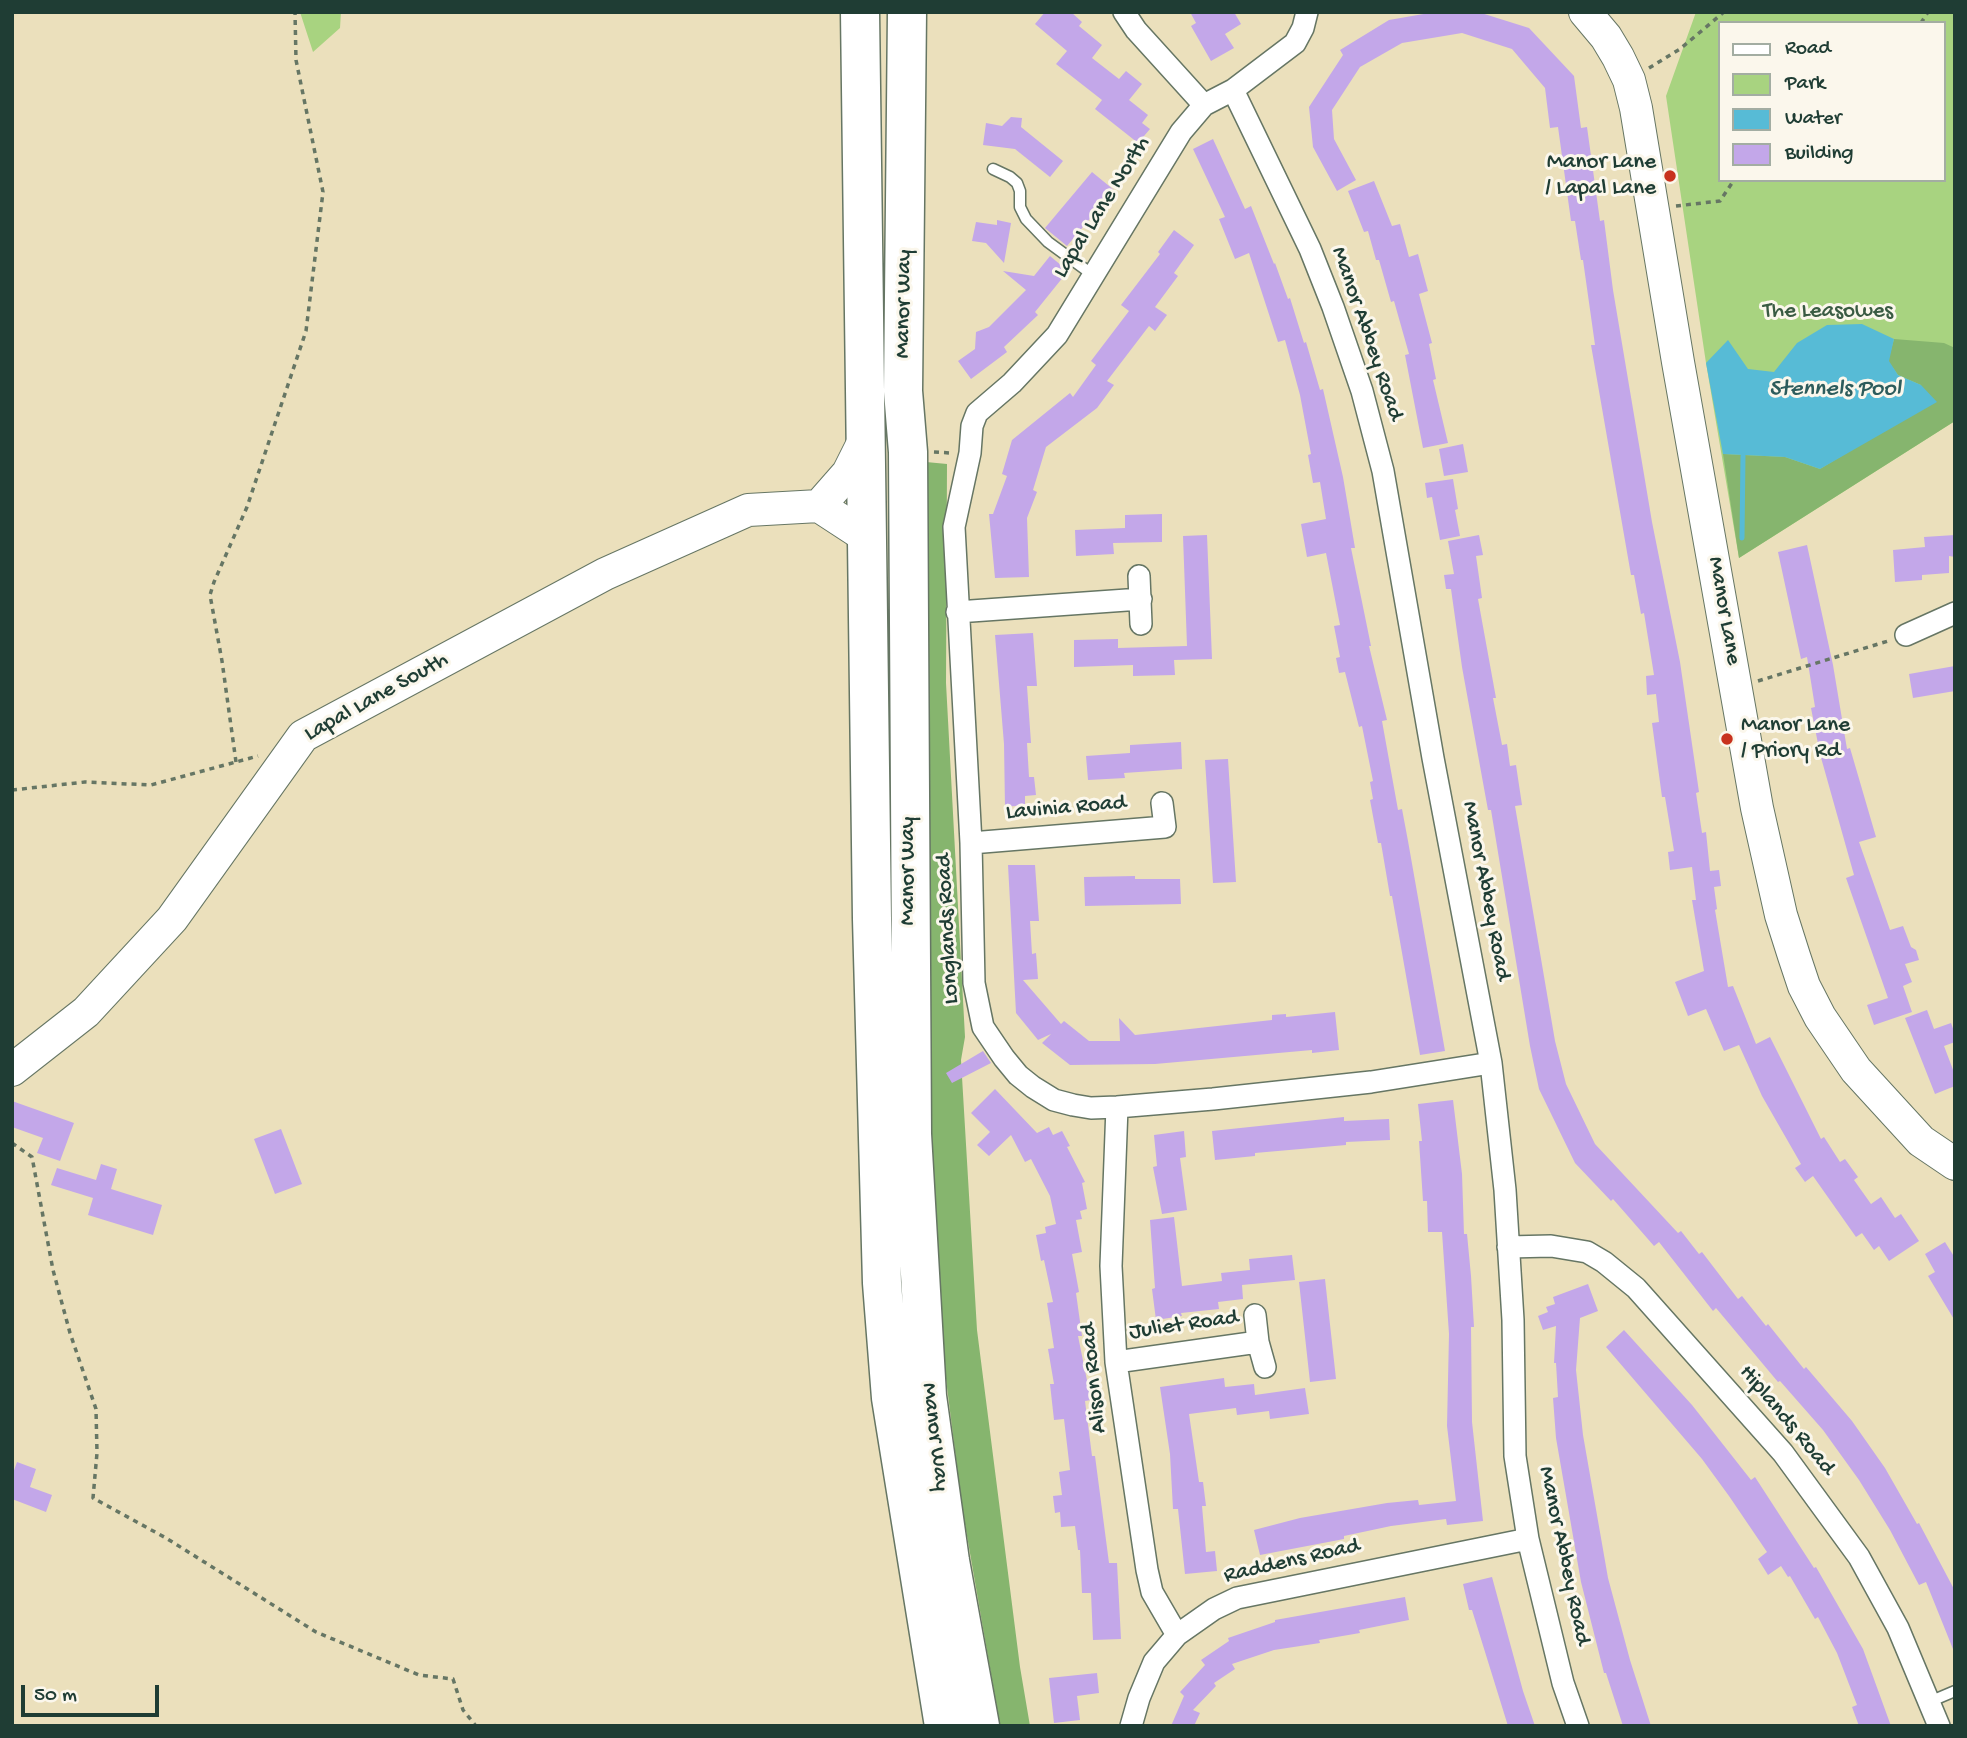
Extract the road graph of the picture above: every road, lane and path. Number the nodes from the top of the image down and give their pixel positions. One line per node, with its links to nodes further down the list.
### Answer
1 (295, 12): 27 (path)
2 (860, 12): 15 (highway, Manor Way)
3 (907, 12): 47 (highway, Manor Way)
4 (1124, 12): 10 (street)
5 (1307, 12): 9 (street, Lapal Lane North)
6 (1585, 12): 8 (main road, Manor Lane)
7 (1724, 12): 8 (path)
8 (1629, 80): 13 (main road, Manor Lane)
9 (1233, 90): 10 (street, Lapal Lane North); 31 (street, Manor Abbey Road)
10 (1204, 105): 14 (street, Lapal Lane North)
11 (993, 169): 14 (lane)
12 (1733, 182): 13 (path)
13 (1653, 210): 25 (main road, Manor Lane)
14 (1093, 275): 16 (street, Lapal Lane North)
15 (865, 439): 17 (main road); 18 (highway, Manor Way)
16 (970, 453): 21 (street, Longlands Road)
17 (819, 506): 18 (main road); 26 (main road, Lapal Lane South)
18 (868, 538): 46 (highway, Manor Way)
19 (1139, 576): 20 (street)
20 (1141, 599): 21 (street); 23 (street)
21 (957, 612): 30 (street, Longlands Road)
22 (1955, 613): 24 (street)
23 (1141, 624)
24 (1906, 635): 25 (path)
25 (1737, 688): 35 (main road, Manor Lane)
26 (295, 746): 27 (path); 32 (main road, Lapal Lane South)
27 (236, 762): 28 (path)
28 (12, 790)
29 (1161, 803): 30 (street, Lavinia Road)
30 (971, 844): 33 (street, Longlands Road)
31 (1491, 1063): 33 (street, Longlands Road); 36 (street, Manor Abbey Road)
32 (12, 1070)
33 (1117, 1107): 39 (street, Alison Road)
34 (12, 1143): 45 (path)
35 (1955, 1164)
36 (1508, 1247): 41 (street, Manor Abbey Road); 44 (street, Hiplands Road)
37 (1255, 1315): 38 (street, Juliet Road)
38 (1258, 1342): 39 (street, Juliet Road); 40 (street, Juliet Road)
39 (1116, 1362): 42 (street, Alison Road)
40 (1265, 1367)
41 (1528, 1539): 42 (street, Raddens Road); 49 (street, Manor Abbey Road)
42 (1177, 1635): 48 (street, Raddens Road)
43 (1955, 1691): 44 (lane)
44 (1928, 1702): 50 (street, Hiplands Road)
45 (476, 1726)
46 (944, 1726)
47 (980, 1726)
48 (1131, 1726)
49 (1578, 1726)
50 (1939, 1726)

